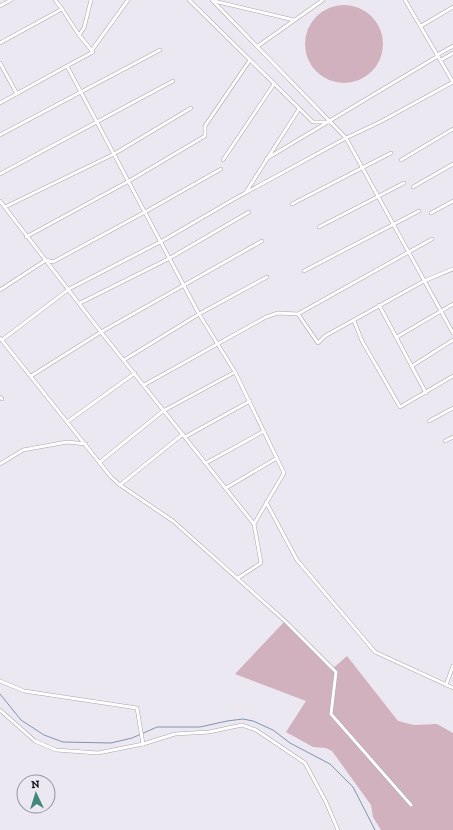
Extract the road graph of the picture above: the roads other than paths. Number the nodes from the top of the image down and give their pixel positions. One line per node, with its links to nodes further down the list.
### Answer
1 (11, 0): 9 (street)
2 (55, 0): 11 (street)
3 (91, 0): 14 (street)
4 (128, 0): 18 (street)
5 (189, 0): 22 (street)
6 (212, 0): 12 (street); 16 (street)
7 (323, 0): 12 (street)
8 (405, 0): 13 (street)
9 (0, 6)
10 (453, 7): 13 (street)
11 (62, 9): 14 (street); 15 (street)
12 (294, 20): 16 (street)
13 (421, 26): 21 (street)
14 (79, 35): 18 (street)
15 (0, 43)
16 (258, 46): 34 (street)
17 (453, 46): 21 (street)
18 (92, 50): 25 (street)
19 (160, 50): 29 (street)
20 (453, 53): 23 (street)
21 (438, 56): 23 (street); 34 (street)
22 (250, 60): 28 (street); 48 (street)
23 (441, 60): 27 (street)
24 (0, 63): 30 (street)
25 (67, 66): 29 (street); 30 (street)
26 (173, 81): 35 (street)
27 (453, 82): 38 (street)
28 (274, 84): 33 (street); 42 (street)
29 (81, 91): 35 (street); 37 (street)
30 (17, 94): 31 (street)
31 (0, 103)
32 (191, 108): 40 (street)
33 (299, 109): 34 (street); 41 (street)
34 (330, 122): 38 (street); 41 (street)
35 (97, 123): 40 (street); 47 (street)
36 (453, 129): 43 (street)
37 (0, 135)
38 (346, 138): 45 (street); 51 (street)
39 (390, 152): 45 (street)
40 (114, 154): 48 (street); 56 (street)
41 (266, 159): 51 (street)
42 (223, 160)
43 (401, 160)
44 (453, 164): 50 (street)
45 (361, 168): 52 (street); 55 (street)
46 (221, 169): 58 (street)
47 (0, 174)
48 (129, 181): 58 (street); 63 (street)
49 (404, 183): 52 (street)
50 (413, 187)
51 (245, 194): 65 (street)
52 (378, 196): 61 (street); 62 (street)
53 (0, 201): 56 (street)
54 (453, 201): 60 (street)
55 (292, 204)
56 (5, 207): 63 (street)
57 (419, 211): 61 (street)
58 (146, 212): 65 (street); 69 (street)
59 (248, 212): 68 (street)
60 (431, 213)
61 (394, 224): 67 (street); 71 (street)
62 (319, 227)
63 (26, 236): 69 (street)
64 (432, 239): 67 (street)
65 (162, 241): 68 (street); 75 (street)
66 (262, 241): 74 (street)
67 (410, 253): 73 (street); 82 (street)
68 (170, 258): 74 (street); 77 (street)
69 (46, 260): 75 (street); 76 (street)
70 (453, 269): 73 (street)
71 (304, 271)
72 (267, 277): 81 (street)
73 (424, 280): 79 (street); 80 (street)
74 (184, 285): 81 (street); 84 (street)
75 (69, 289): 77 (street); 87 (street)
76 (0, 290)
77 (80, 303): 84 (street)
78 (453, 304): 80 (street)
79 (379, 305): 83 (street); 86 (street)
80 (441, 312): 85 (street); 86 (street)
81 (199, 314): 89 (street); 90 (street)
82 (298, 314): 83 (street); 89 (street)
83 (354, 321): 97 (street)
84 (101, 332): 90 (street); 94 (street)
85 (453, 333)
86 (397, 337): 91 (street)
87 (1, 339): 94 (street)
88 (453, 340): 91 (street)
89 (218, 344): 92 (street); 96 (street)
90 (124, 360): 93 (street)
91 (412, 366): 97 (street)
92 (235, 372): 98 (street); 100 (street)
93 (135, 373): 96 (street); 102 (street)
94 (31, 376): 102 (street)
95 (453, 376): 97 (street)
96 (144, 386): 100 (street)
97 (426, 393)
98 (250, 401): 103 (street); 104 (street)
99 (453, 408): 101 (street)
100 (163, 411): 104 (street); 109 (street)
101 (428, 421)
102 (67, 422): 107 (street)
103 (264, 431): 108 (street); 110 (street)
104 (184, 436): 110 (street); 112 (street)
105 (453, 437): 106 (street)
106 (445, 441)
107 (86, 444): 109 (street); 111 (street)
108 (277, 458): 113 (street); 114 (street)
109 (100, 462): 112 (street)
110 (206, 463): 113 (street)
111 (0, 464)
112 (120, 485): 116 (street)
113 (226, 488): 115 (street)
114 (266, 502): 115 (street); 119 (street)
115 (254, 524): 116 (street)
116 (238, 578): 123 (street)
117 (453, 666): 119 (street)
118 (0, 681): 122 (street)
119 (446, 685): 120 (street)
120 (453, 688)
121 (0, 710): 122 (street)
122 (143, 744): 124 (street)
123 (411, 805)
124 (338, 830)

